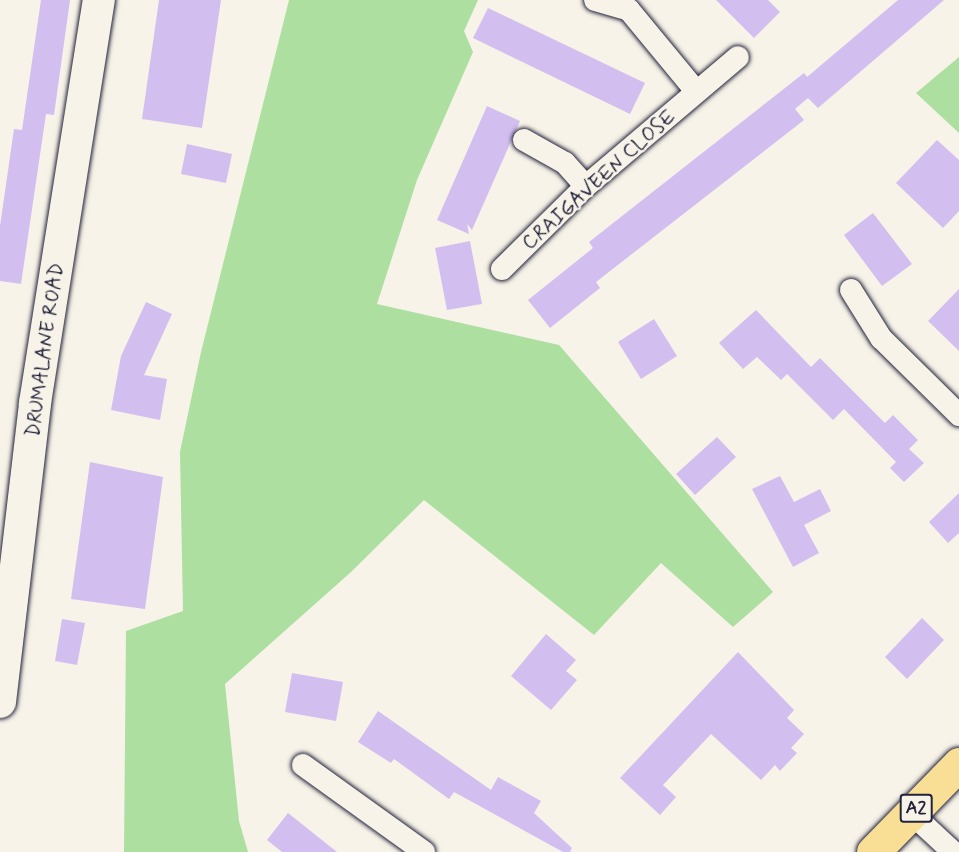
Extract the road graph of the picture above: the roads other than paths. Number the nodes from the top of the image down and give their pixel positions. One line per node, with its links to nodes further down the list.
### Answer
1 (99, 0): 11 (main road, DRUMALANE ROAD)
2 (595, 0): 3 (street)
3 (634, 5): 5 (street)
4 (738, 57): 5 (street, CRAIGAVEEN CLOSE)
5 (696, 91): 7 (street, CRAIGAVEEN CLOSE)
6 (524, 140): 7 (street)
7 (586, 186): 8 (street, CRAIGAVEEN CLOSE)
8 (502, 269)
9 (851, 290): 10 (street)
10 (959, 415)
11 (6, 620): 12 (main road, DRUMALANE ROAD)
12 (0, 702)
13 (959, 764): 15 (main road, A2)
14 (303, 765): 16 (street)
15 (911, 813): 17 (main road, A2); 18 (street)
16 (424, 852)
17 (873, 852)
18 (953, 852)

